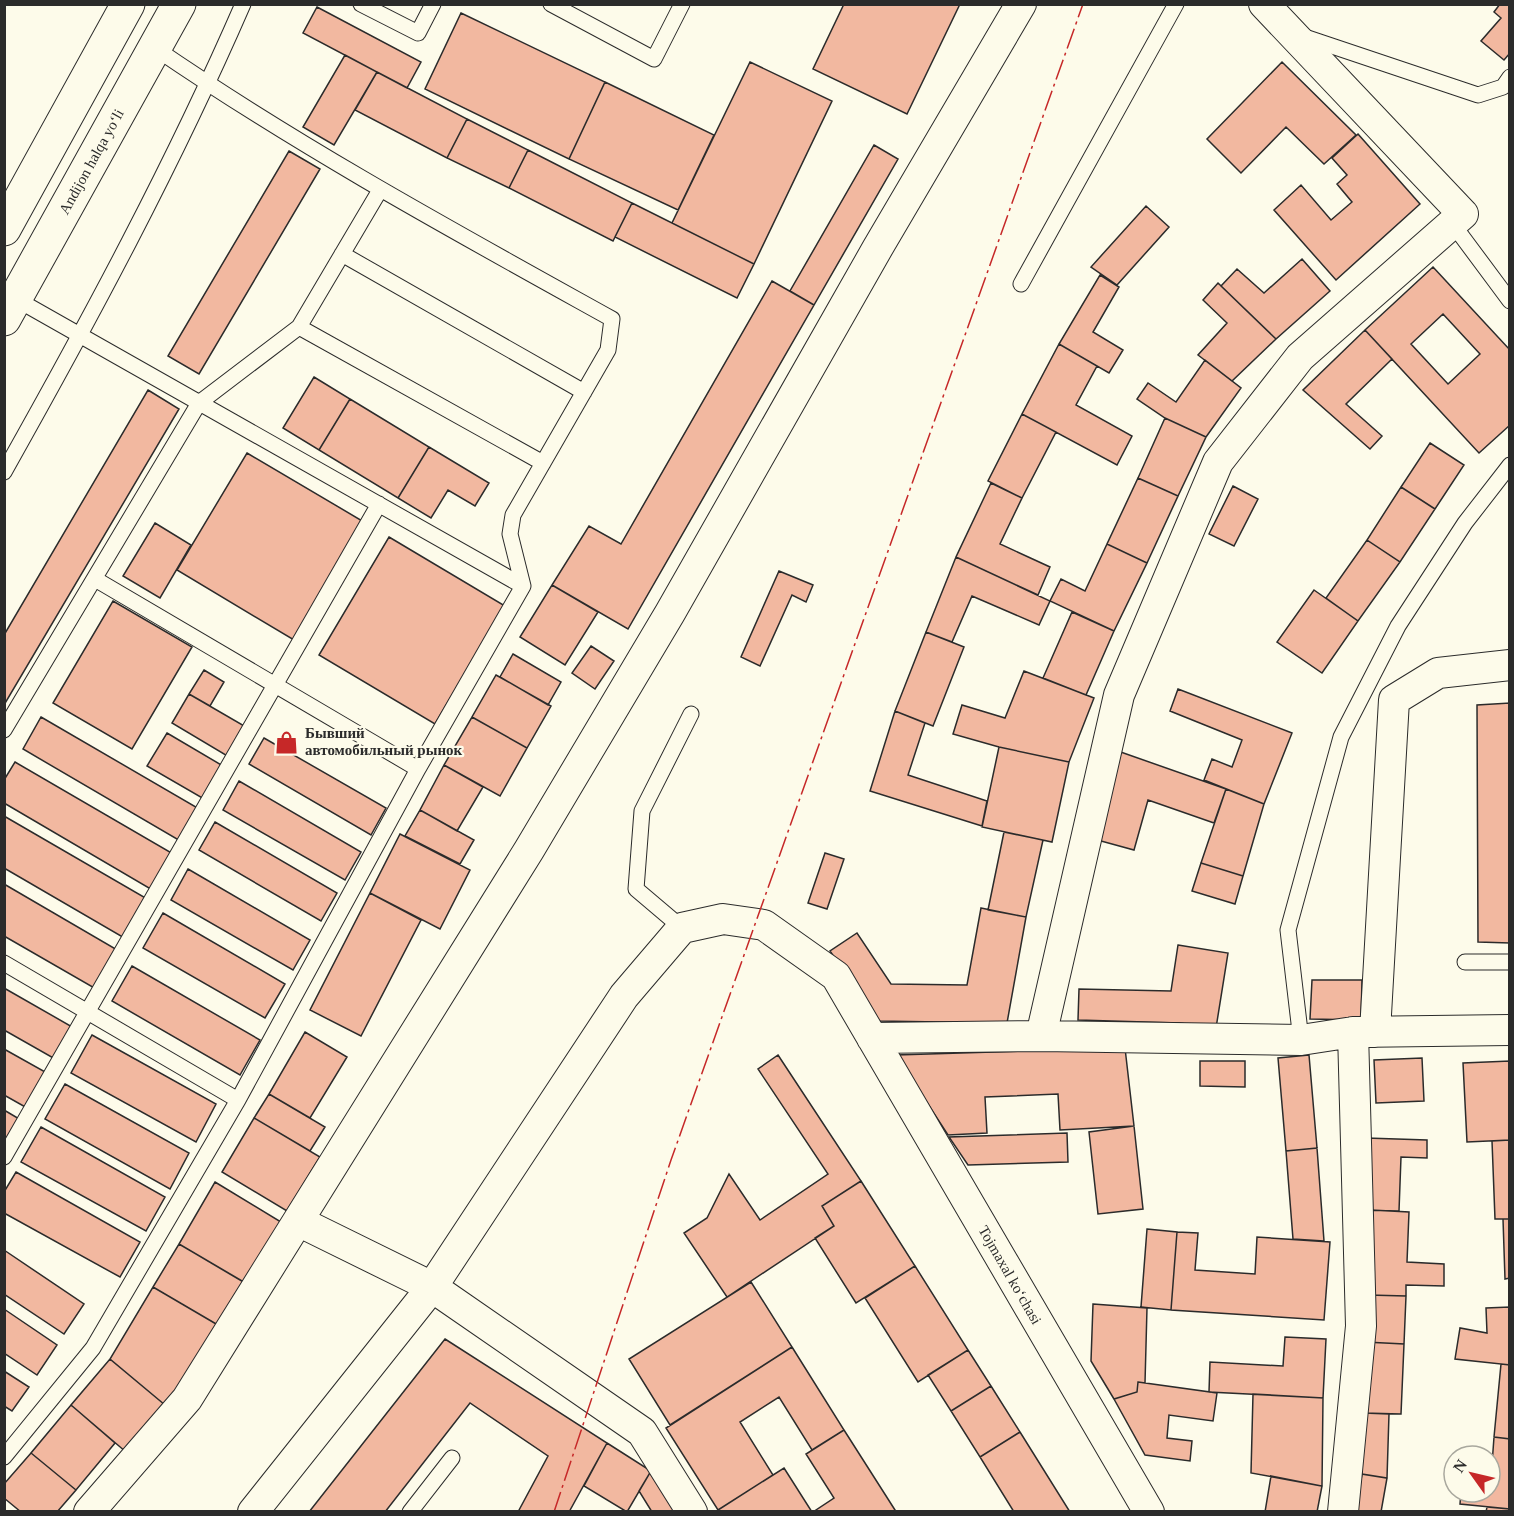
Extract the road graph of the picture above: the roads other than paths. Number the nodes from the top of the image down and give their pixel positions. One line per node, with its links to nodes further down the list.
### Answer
1 (128, 4): 17 (highway)
2 (179, 4): 12 (highway, Andijon halqa yo‘li)
3 (243, 4): 14 (lane)
4 (361, 4): 5 (lane)
5 (433, 4)
6 (551, 4): 7 (lane)
7 (682, 4)
8 (1021, 4): 49 (street)
9 (1176, 4): 19 (lane)
10 (1264, 4): 11 (street)
11 (1291, 32): 13 (lane); 16 (street)
12 (155, 48): 14 (lane); 21 (highway, Andijon halqa yo‘li)
13 (1509, 77)
14 (208, 85): 15 (lane); 23 (lane)
15 (380, 190): 18 (lane); 24 (lane)
16 (1452, 223): 20 (lane); 44 (street)
17 (4, 229)
18 (342, 254): 22 (lane); 24 (lane)
19 (1021, 284)
20 (1509, 301)
21 (10, 309): 23 (lane)
22 (300, 327): 25 (lane); 26 (lane)
23 (81, 334): 25 (lane); 28 (lane)
24 (585, 392): 26 (lane)
25 (200, 403): 29 (lane); 30 (lane)
26 (543, 464): 31 (lane)
27 (1509, 465): 46 (lane)
28 (4, 472)
29 (379, 504): 31 (lane); 33 (lane)
30 (95, 579): 33 (lane); 35 (lane)
31 (523, 586): 36 (lane)
32 (1509, 665): 43 (street)
33 (274, 684): 36 (lane); 41 (lane)
34 (691, 714): 37 (lane)
35 (4, 730)
36 (418, 770): 47 (lane)
37 (682, 928): 45 (street, Tojmaxal koʻchasi); 50 (street)
38 (1465, 962): 39 (lane)
39 (1509, 962)
40 (4, 963): 41 (lane)
41 (88, 1012): 47 (lane); 48 (lane)
42 (1509, 1030): 43 (street)
43 (1364, 1032): 46 (street); 58 (street)
44 (1041, 1036): 45 (street); 46 (street)
45 (872, 1038): 57 (street, Tojmaxal koʻchasi)
46 (1301, 1040)
47 (238, 1100): 51 (lane)
48 (4, 1157)
49 (306, 1225): 50 (street); 53 (street)
50 (432, 1287): 54 (street); 56 (street)
51 (4, 1457)
52 (452, 1458): 55 (lane)
53 (89, 1512)
54 (253, 1512)
55 (410, 1512)
56 (692, 1512)
57 (1149, 1512)
58 (1343, 1512)

